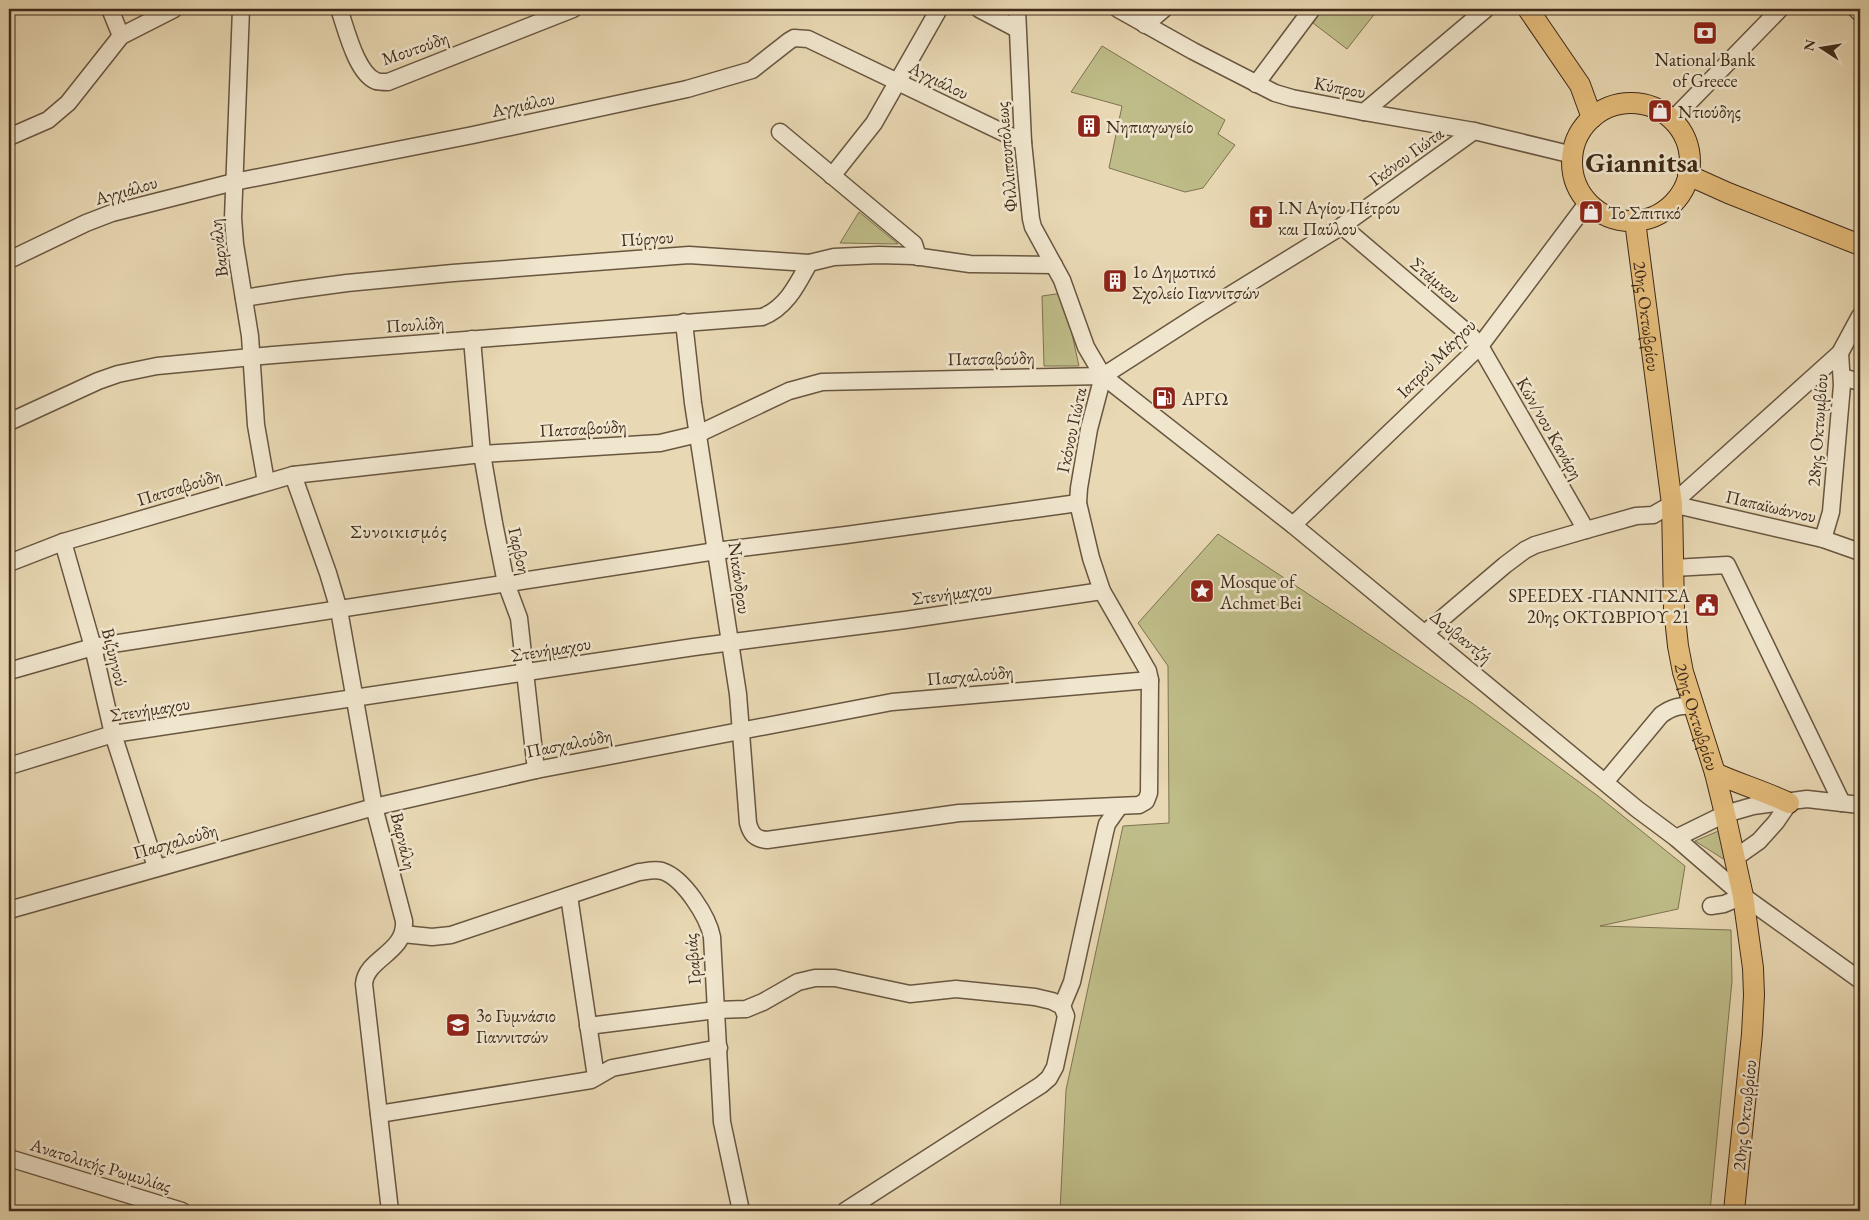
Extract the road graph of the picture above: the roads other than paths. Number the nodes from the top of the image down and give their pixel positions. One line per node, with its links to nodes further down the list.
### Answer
1 (110, 9): 19 (street)
2 (174, 9): 19 (street)
3 (241, 9): 32 (street, Βαρνάλη)
4 (339, 9): 5 (street, Μουτούδη)
5 (572, 9)
6 (939, 9): 20 (street)
7 (979, 9): 18 (street)
8 (1017, 9): 18 (street, Φιλλιπουπόλεως)
9 (1118, 9): 17 (street, Κύπρου)
10 (1164, 9): 17 (street)
11 (1312, 9): 21 (street)
12 (1486, 9): 22 (street)
13 (1528, 9): 23 (main road)
14 (1780, 9): 24 (street)
15 (1856, 9): 16 (street)
16 (1860, 13)
17 (1145, 25): 21 (street, Κύπρου)
18 (1017, 29): 28 (street, Φιλλιπουπόλεως)
19 (121, 36): 27 (street)
20 (898, 82): 28 (street, Αγχιάλου); 31 (street); 32 (street, Αγχιάλου)
21 (1256, 84): 22 (street, Κύπρου)
22 (1364, 112): 25 (street, Κύπρου)
23 (1592, 118): 24 (main road); 29 (main road)
24 (1672, 120): 30 (main road)
25 (1474, 131): 29 (street, Κύπρου); 35 (street, Γκόνου Γιώτα)
26 (780, 132): 31 (street)
27 (9, 137)
28 (1023, 142): 40 (street, Φιλλιπουπόλεως)
29 (1572, 155): 33 (main road)
30 (1688, 175): 34 (main road); 36 (main road)
31 (832, 176): 37 (street)
32 (234, 182): 38 (street, Αγχιάλου); 41 (street, Βαρνάλη)
33 (1588, 202): 34 (main road); 45 (street, Ιατρού Μάγγου)
34 (1635, 220): 57 (main road, 20ης Οκτωβρίου)
35 (1342, 226): 45 (street, Στάμκου); 48 (street, Γκόνου Γιώτα)
36 (1860, 245)
37 (918, 257): 39 (street, Πύργου); 40 (street, Πύργου)
38 (9, 260)
39 (808, 263): 41 (street, Πύργου); 43 (street, Πουλίδη)
40 (1054, 265): 48 (street, Φιλλιπουπόλεως)
41 (244, 298): 47 (street, Βαρνάλη)
42 (1860, 316): 46 (street)
43 (684, 322): 44 (street, Πουλίδη); 52 (street, Νικάνδρου)
44 (472, 340): 47 (street, Πουλίδη); 53 (street, Γαρβοη)
45 (1480, 346): 58 (street, Ιατρού Μάγγου); 59 (street, Κών/νου Κανάρη)
46 (1840, 353): 49 (street, 28ης Οκτωμβίου); 57 (street)
47 (252, 357): 51 (street, Πουλίδη); 55 (street, Βαρνάλη)
48 (1103, 376): 52 (street, Πατσαβούδη); 56 (street, Γκόνου Γιώτα); 58 (street, Δουβαντζή)
49 (1842, 377): 50 (street); 60 (street, 28ης Οκτωμβίου)
50 (1860, 382)
51 (9, 422)
52 (698, 434): 53 (street, Πατσαβούδη); 62 (street, Νικάνδρου)
53 (482, 454): 54 (street, Πατσαβούδη); 66 (street, Γαρβοη)
54 (293, 475): 55 (street, Πατσαβούδη); 68 (street, Βαρνάλη)
55 (266, 482): 61 (street, Πατσαβούδη)
56 (1078, 503): 62 (street); 67 (street, Γκόνου Γιώτα)
57 (1672, 504): 59 (street); 60 (street, Παπαϊωάννου); 65 (main road, 20ης Οκτωβρίου)
58 (1292, 525): 69 (street, Δουβαντζή)
59 (1586, 530): 69 (street)
60 (1823, 539): 63 (street, Παπαϊωάννου)
61 (63, 542): 64 (street, Πατσαβούδη); 71 (street, Βιζυηνού)
62 (716, 551): 66 (street); 70 (street, Νικάνδρου)
63 (1860, 552)
64 (9, 563)
65 (1673, 568): 76 (main road, 20ης Οκτωβρίου); 84 (street)
66 (506, 583): 68 (street); 73 (street, Γαρβοη)
67 (1102, 591): 70 (street, Στενήμαχου); 74 (street, Γκόνου Γιώτα)
68 (339, 610): 71 (street); 75 (street, Βαρνάλη)
69 (1425, 633): 82 (street, Δουβαντζή)
70 (730, 642): 73 (street, Στενήμαχου); 77 (street, Νικάνδρου)
71 (93, 647): 72 (street); 78 (street, Βιζυηνού)
72 (9, 671)
73 (525, 674): 75 (street, Στενήμαχου); 80 (street, Γαρβοη)
74 (1150, 680): 77 (street, Πασχαλούδη); 87 (street, Γκόνου Γιώτα)
75 (355, 699): 78 (street, Στενήμαχου); 86 (street, Βαρνάλη)
76 (1694, 706): 81 (main road, 20ης Οκτωβρίου); 82 (street)
77 (740, 730): 80 (street, Πασχαλούδη); 87 (street, Νικάνδρου)
78 (113, 734): 79 (street, Στενήμαχου); 91 (street, Βιζυηνού)
79 (9, 766)
80 (536, 770): 86 (street, Πασχαλούδη)
81 (1714, 773): 83 (main road); 88 (main road, 20ης Οκτωβρίου)
82 (1606, 781): 89 (street, Δουβαντζή)
83 (1789, 802): 84 (street); 88 (street); 90 (street)
84 (1842, 803): 85 (street)
85 (1860, 806)
86 (374, 807): 91 (street, Πασχαλούδη); 96 (street, Βαρνάλη)
87 (1119, 807): 98 (street)
88 (1725, 814): 89 (street); 90 (main road, 20ης Οκτωβρίου)
89 (1676, 838): 93 (street, Δουβαντζή)
90 (1735, 858): 93 (main road, 20ης Οκτωβρίου)
91 (156, 867): 95 (street, Πασχαλούδη)
92 (569, 896): 96 (street, Γραβιάς); 99 (street, Γραβιάς); 100 (street)
93 (1743, 896): 94 (street); 97 (street, Δουβαντζή); 109 (main road, 20ης Οκτωβρίου)
94 (1711, 906)
95 (9, 910)
96 (403, 934): 103 (street)
97 (1860, 980)
98 (1062, 1006): 99 (street); 108 (street)
99 (716, 1010): 100 (street); 101 (street, Γραβιάς)
100 (588, 1026): 102 (street)
101 (719, 1048): 102 (street); 107 (street, Γραβιάς)
102 (596, 1077): 103 (street)
103 (379, 1114): 106 (street)
104 (9, 1158): 105 (street, Ανατολικής Ρωμυλίας)
105 (182, 1211)
106 (390, 1211)
107 (741, 1211)
108 (845, 1211)
109 (1734, 1211)

